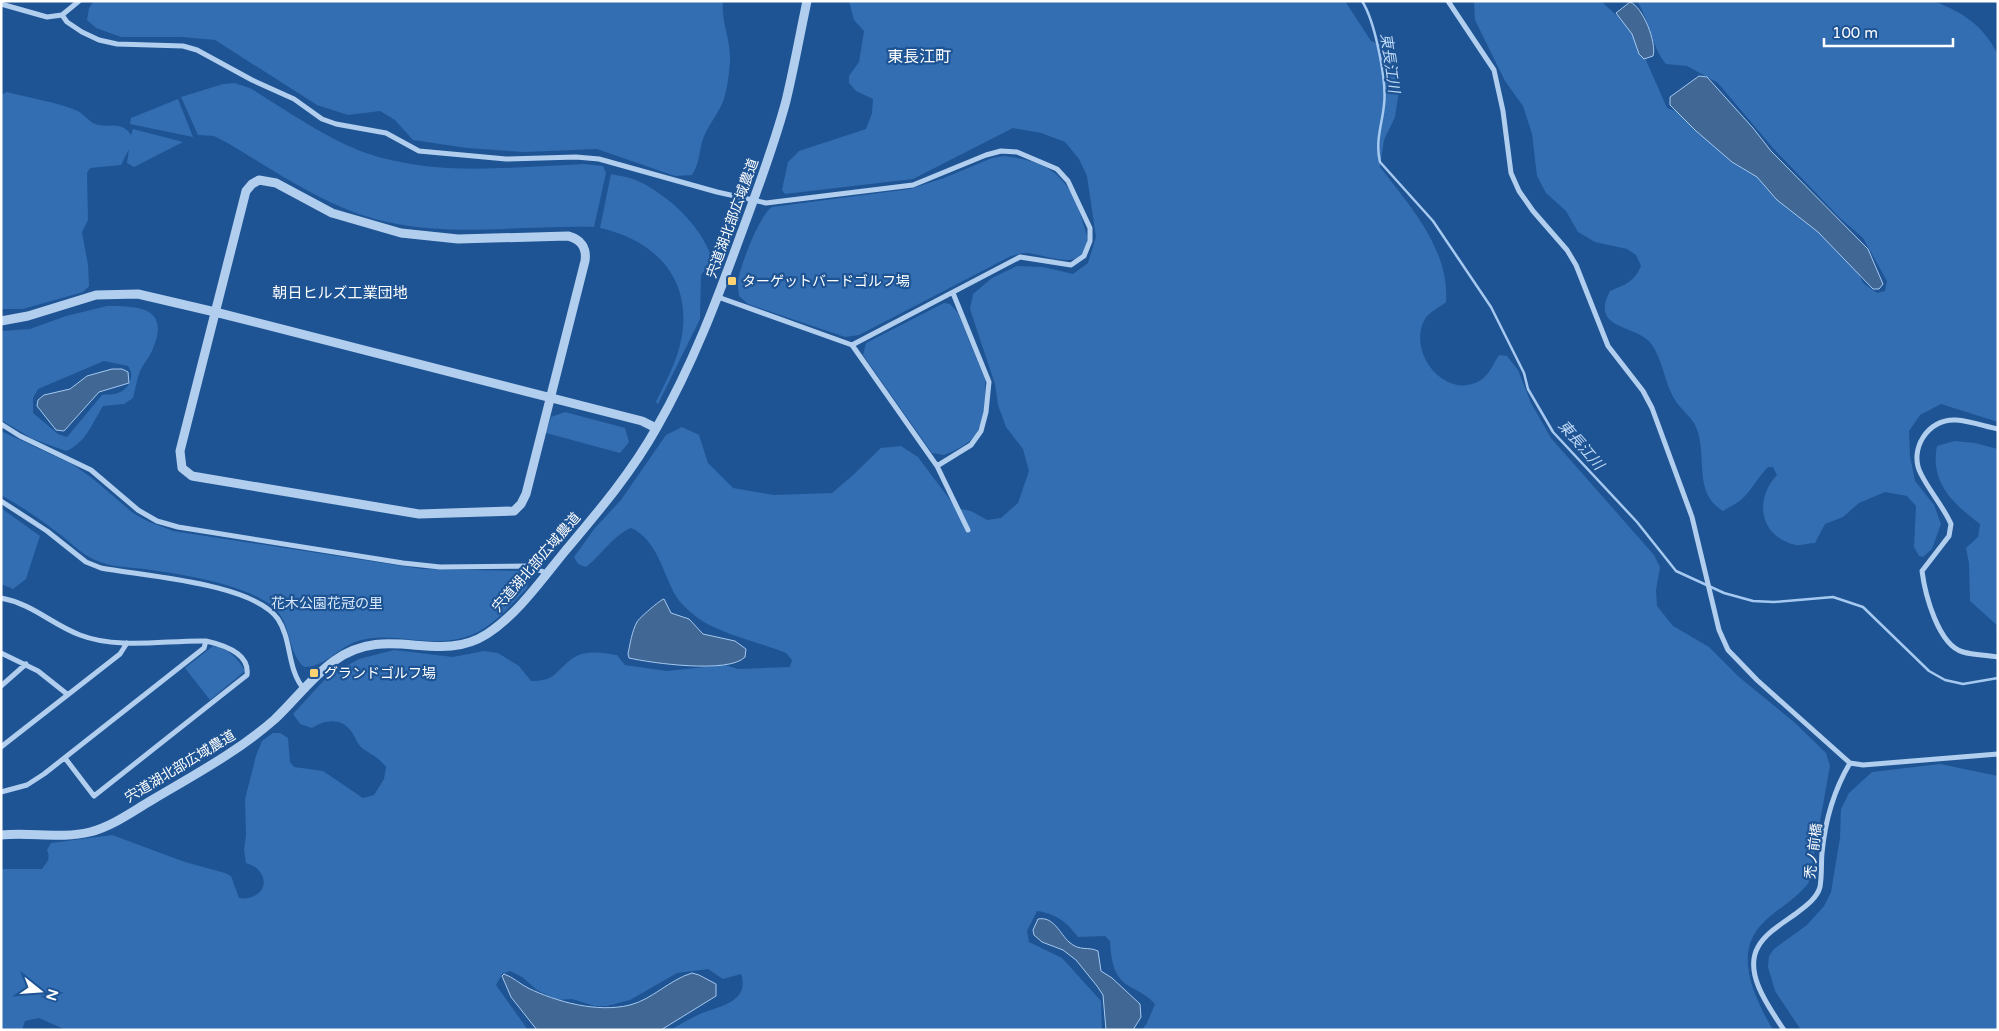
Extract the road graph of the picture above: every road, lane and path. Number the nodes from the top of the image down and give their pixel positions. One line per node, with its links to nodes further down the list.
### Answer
1 (79, 1): 5 (street)
2 (807, 1): 6 (street, 宍道湖北部広域農道)
3 (1448, 1): 32 (street)
4 (1, 4): 5 (street)
5 (62, 15): 6 (street)
6 (754, 200): 7 (street); 8 (street, 宍道湖北部広域農道)
7 (953, 292): 11 (street); 16 (street)
8 (718, 297): 11 (street); 14 (street, 宍道湖北部広域農道)
9 (216, 312): 10 (street); 12 (street); 12 (street); 12 (street)
10 (1, 321)
11 (852, 345): 16 (street)
12 (551, 398): 14 (street)
13 (1, 424): 19 (street)
14 (656, 428): 19 (street, 宍道湖北部広域農道)
15 (1998, 429): 24 (street)
16 (937, 466): 18 (street)
17 (1, 501): 27 (street)
18 (968, 530)
19 (547, 573): 27 (street, 宍道湖北部広域農道)
20 (1, 598): 22 (street)
21 (206, 641): 22 (street); 31 (street); 31 (street)
22 (127, 642): 28 (street)
23 (1, 653): 25 (street)
24 (1998, 657)
25 (26, 664): 26 (street); 28 (street)
26 (1, 686)
27 (304, 689): 34 (street, 宍道湖北部広域農道)
28 (67, 694): 29 (street)
29 (1, 747)
30 (1998, 754): 32 (street)
31 (65, 758): 33 (street)
32 (1850, 763): 35 (street, 禿ノ前橋)
33 (1, 792)
34 (1, 835)
35 (1784, 1030)

